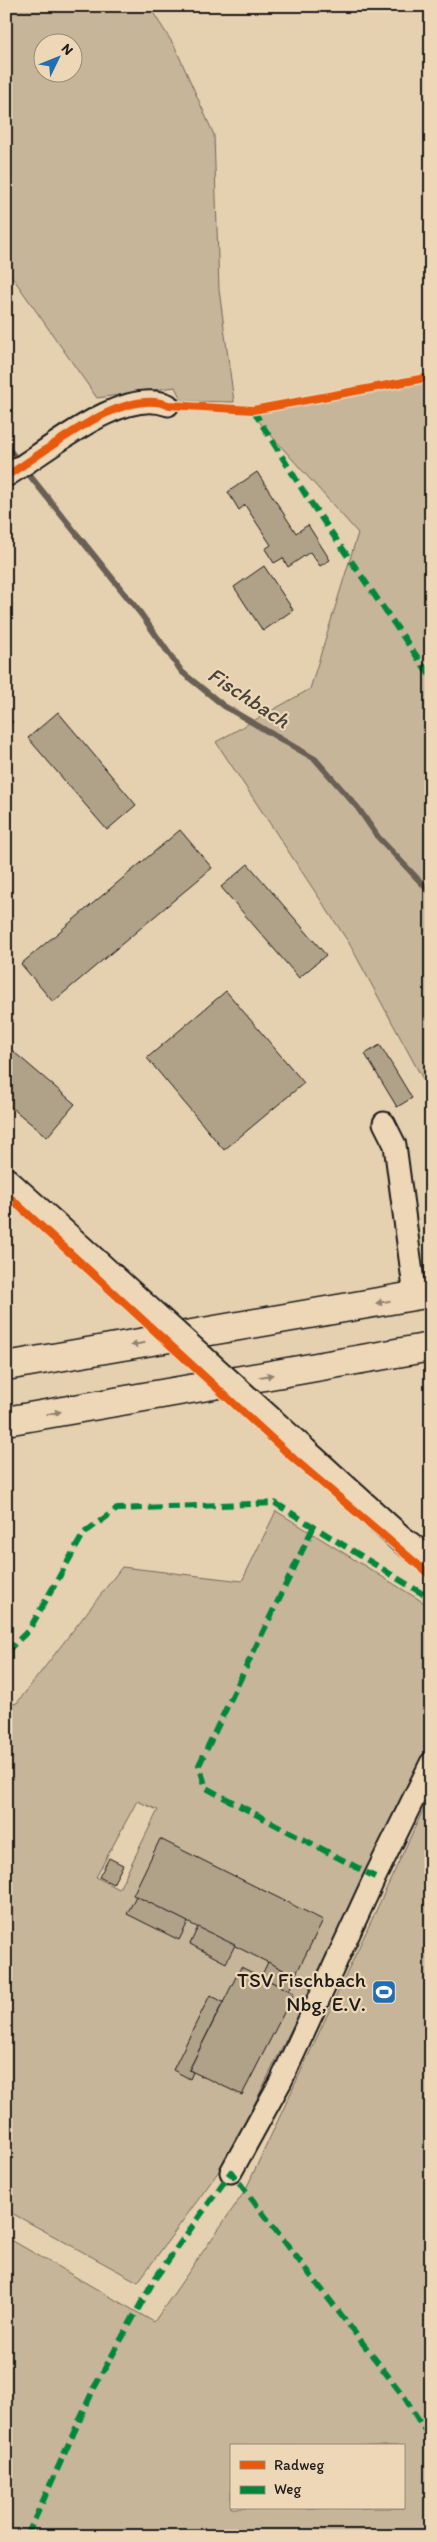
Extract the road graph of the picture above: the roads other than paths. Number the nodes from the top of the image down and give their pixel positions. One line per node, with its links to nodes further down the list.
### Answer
1 (168, 404): 2 (street)
2 (6, 476)
3 (384, 1123): 5 (street)
4 (6, 1181): 9 (main road, bridge)
5 (423, 1295): 7 (highway, one-way to 7)
6 (431, 1347): 8 (highway, one-way to 6)
7 (6, 1366)
8 (6, 1421)
9 (431, 1562)
10 (431, 1763): 11 (street)
11 (231, 2172)

